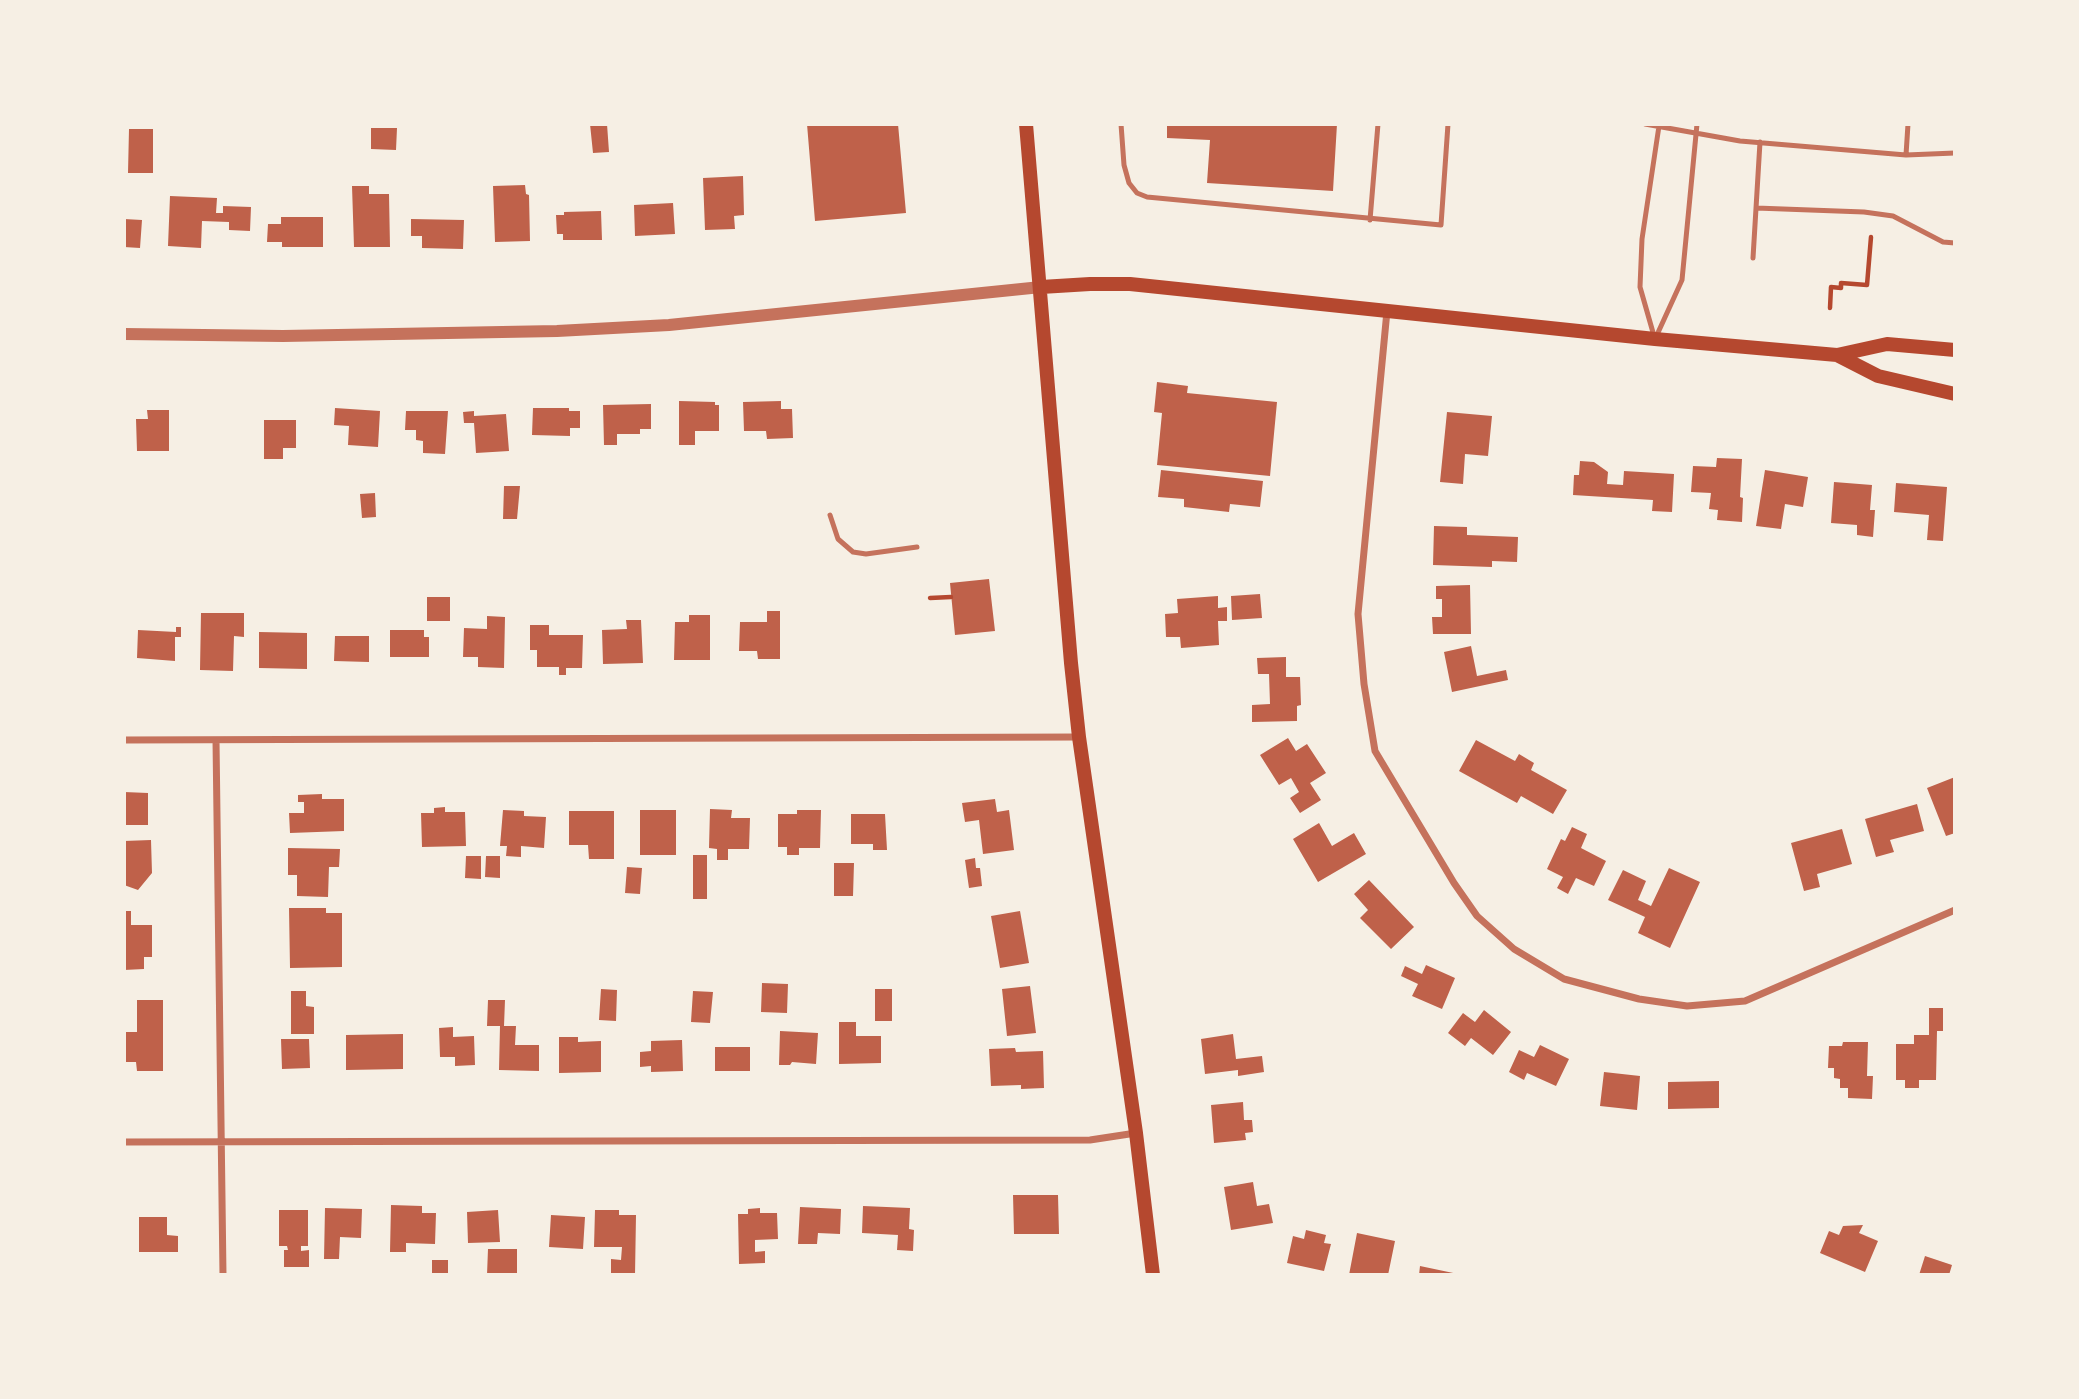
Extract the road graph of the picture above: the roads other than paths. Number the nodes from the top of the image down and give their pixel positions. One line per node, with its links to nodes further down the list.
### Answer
1 (1026, 124): 17 (main road)
2 (1121, 124): 14 (lane)
3 (1378, 124): 14 (lane)
4 (1448, 124): 14 (lane)
5 (1645, 124): 8 (lane)
6 (1697, 124): 9 (lane)
7 (1908, 124): 12 (lane)
8 (1659, 126): 9 (lane); 20 (lane)
9 (1697, 134): 10 (lane); 20 (lane)
10 (1760, 142): 12 (lane); 13 (lane)
11 (1955, 153): 12 (lane)
12 (1906, 155)
13 (1756, 208): 15 (lane); 16 (lane)
14 (1370, 219)
15 (1955, 243)
16 (1753, 257)
17 (1041, 287): 18 (main road); 19 (street); 26 (main road)
18 (1387, 310): 20 (main road); 29 (street)
19 (124, 334)
20 (1655, 339): 22 (main road)
21 (1955, 350): 22 (main road)
22 (1837, 355): 23 (main road)
23 (1955, 394)
24 (830, 515): 25 (lane)
25 (917, 547)
26 (1079, 737): 28 (street); 30 (main road)
27 (124, 740): 28 (street)
28 (216, 740): 32 (street)
29 (1955, 910)
30 (1136, 1133): 32 (street); 34 (main road)
31 (124, 1142): 32 (street)
32 (220, 1143): 33 (street)
33 (223, 1275)
34 (1153, 1275)

